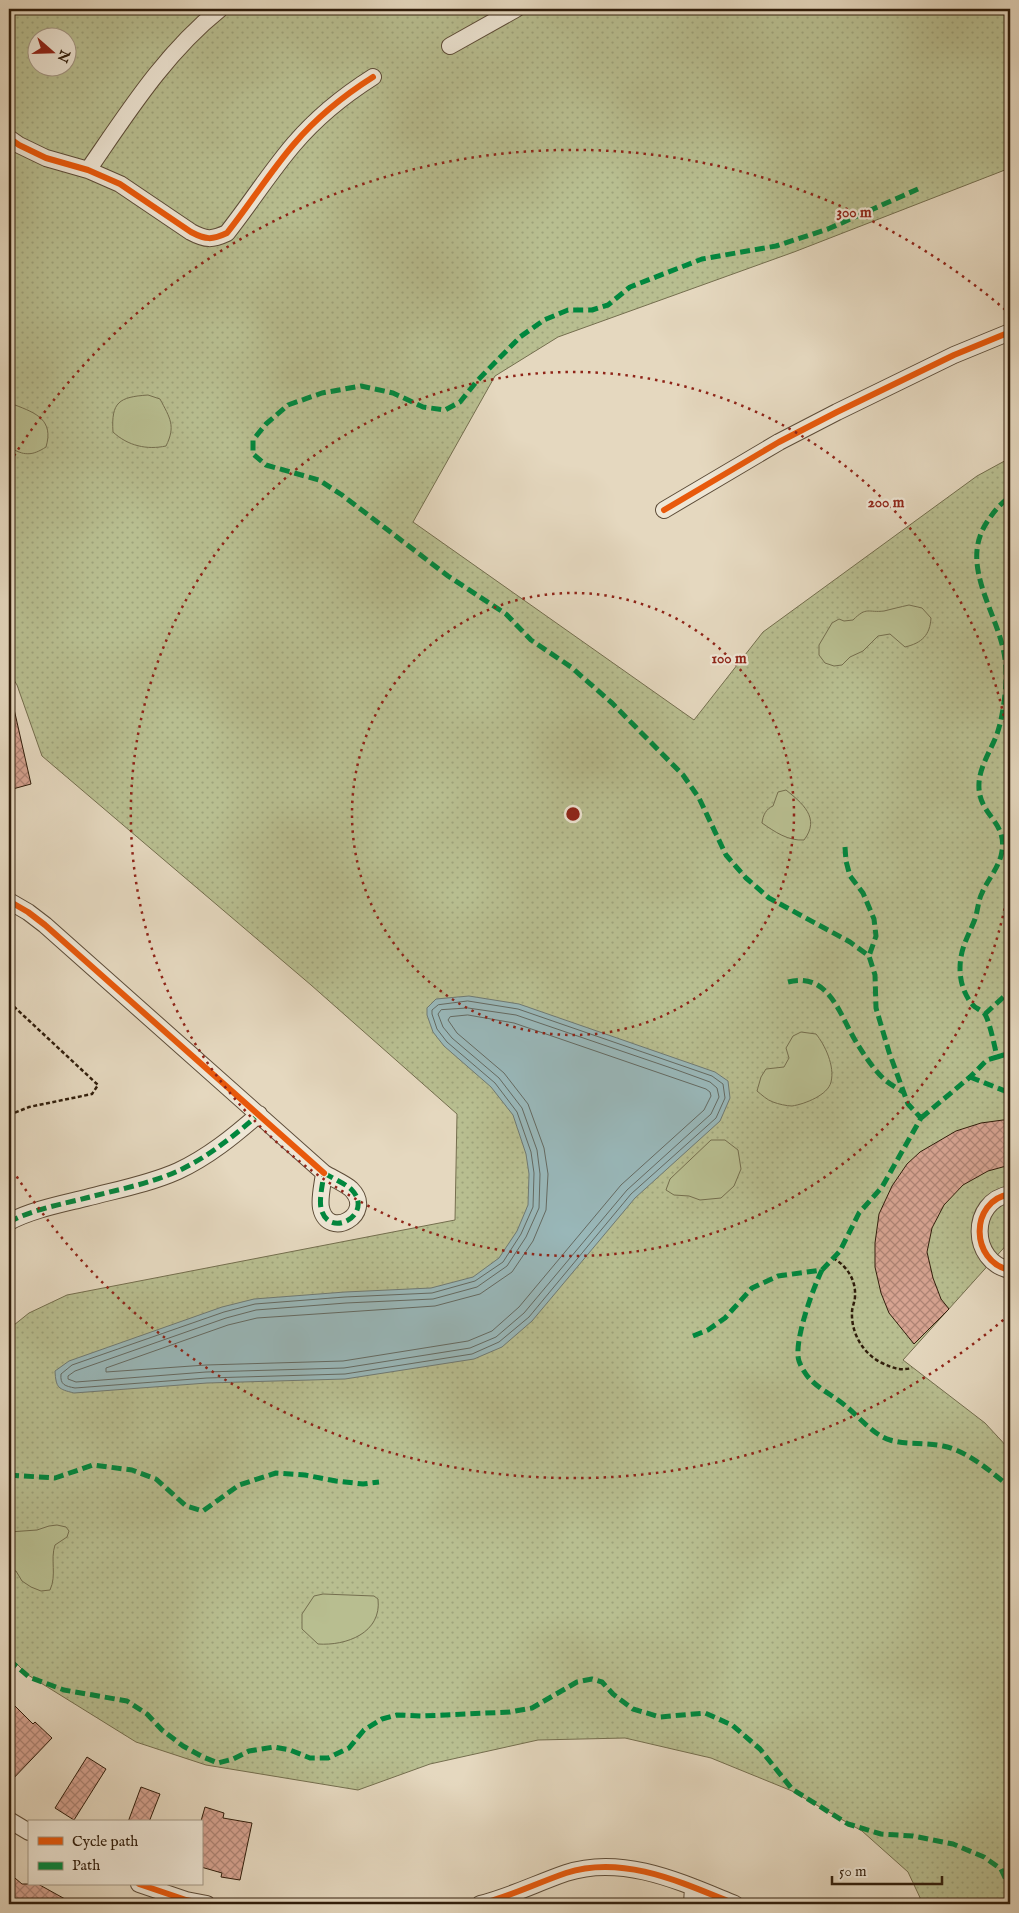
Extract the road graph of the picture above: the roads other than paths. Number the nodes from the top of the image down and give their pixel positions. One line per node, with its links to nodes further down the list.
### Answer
1 (220, 9): 6 (street)
2 (516, 9): 3 (street)
3 (450, 46)
4 (373, 77): 6 (street)
5 (9, 138): 6 (street)
6 (88, 170)
7 (1010, 332): 8 (street)
8 (664, 510)
9 (9, 901): 10 (street)
10 (259, 1114): 11 (street); 13 (street)
11 (324, 1173)
12 (1010, 1194): 14 (street)
13 (9, 1222)
14 (1010, 1270)
15 (9, 1820): 16 (street)
16 (28, 1831)
17 (144, 1886): 19 (street)
18 (693, 1887): 20 (street); 21 (street); 22 (street)
19 (207, 1904)
20 (480, 1904)
21 (692, 1904)
22 (734, 1904)

